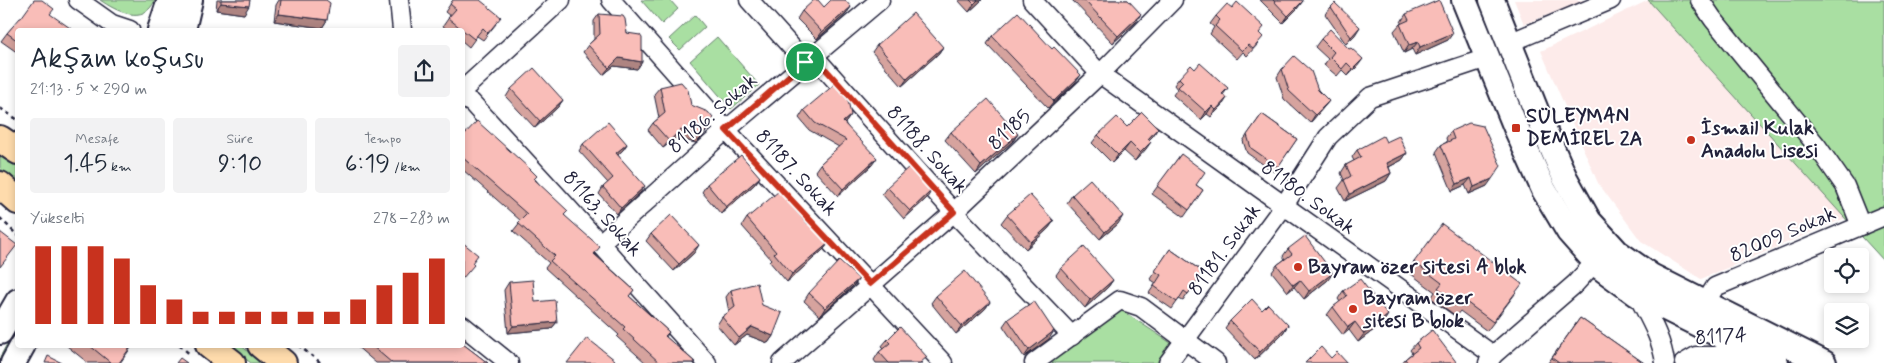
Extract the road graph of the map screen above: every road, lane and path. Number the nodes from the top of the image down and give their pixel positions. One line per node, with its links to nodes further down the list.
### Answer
1 (78, 0): 15 (street)
2 (170, 0): 16 (main road)
3 (190, 0): 17 (main road)
4 (399, 0): 18 (street)
5 (561, 0): 23 (street)
6 (611, 0): 27 (street, 81187. Sokak)
7 (749, 0): 21 (street, 81188. Sokak)
8 (880, 0): 21 (street, 81186. Sokak)
9 (1032, 0): 22 (street, 81180. Sokak)
10 (1173, 0): 22 (street, 81185)
11 (1464, 0): 20 (main road)
12 (1492, 0): 19 (main road)
13 (1611, 0): 19 (street)
14 (1700, 0): 38 (street)
15 (124, 28)
16 (161, 28)
17 (183, 28)
18 (402, 28)
19 (1509, 43): 44 (main road)
20 (1487, 58): 34 (street, 81181. Sokak); 41 (main road)
21 (805, 62): 27 (street, 81186. Sokak); 35 (street, 81188. Sokak)
22 (1100, 74): 34 (street, 81180. Sokak); 35 (street, 81185)
23 (465, 88)
24 (465, 99): 40 (street, 81163. Sokak)
25 (0, 108): 26 (path)
26 (15, 118)
27 (726, 130): 40 (street, 81186. Sokak); 42 (street, 81187. Sokak)
28 (0, 132): 29 (main road)
29 (15, 136)
30 (0, 139): 31 (main road)
31 (15, 148)
32 (0, 185): 33 (main road)
33 (15, 198)
34 (1283, 207): 49 (street, 81181. Sokak); 53 (street, 81180. Sokak)
35 (954, 212): 42 (street, 81185); 48 (street, 81188. Sokak)
36 (1884, 216): 38 (street, 82009 Sokak)
37 (0, 218): 39 (path)
38 (1861, 226): 44 (street, 82009 Sokak)
39 (15, 233)
40 (599, 244): 59 (street, 81163. Sokak)
41 (1595, 262): 43 (main road); 53 (street)
42 (870, 284): 60 (street, 81185); 61 (street, 81187. Sokak)
43 (1637, 294): 54 (main road); 65 (street)
44 (1705, 303): 67 (main road)
45 (15, 306): 47 (main road)
46 (465, 327): 58 (street)
47 (0, 332)
48 (1072, 336): 49 (street); 62 (street)
49 (1184, 341): 63 (street, 81181. Sokak); 64 (street)
50 (21, 348): 55 (main road)
51 (213, 348): 56 (main road)
52 (302, 348): 57 (path)
53 (1491, 359)
54 (1769, 359): 66 (street, 81174)
55 (13, 363)
56 (232, 363)
57 (321, 363)
58 (509, 363)
59 (707, 363)
60 (782, 363)
61 (943, 363)
62 (1034, 363)
63 (1168, 363)
64 (1216, 363)
65 (1665, 363)
66 (1684, 363)
67 (1824, 363)

